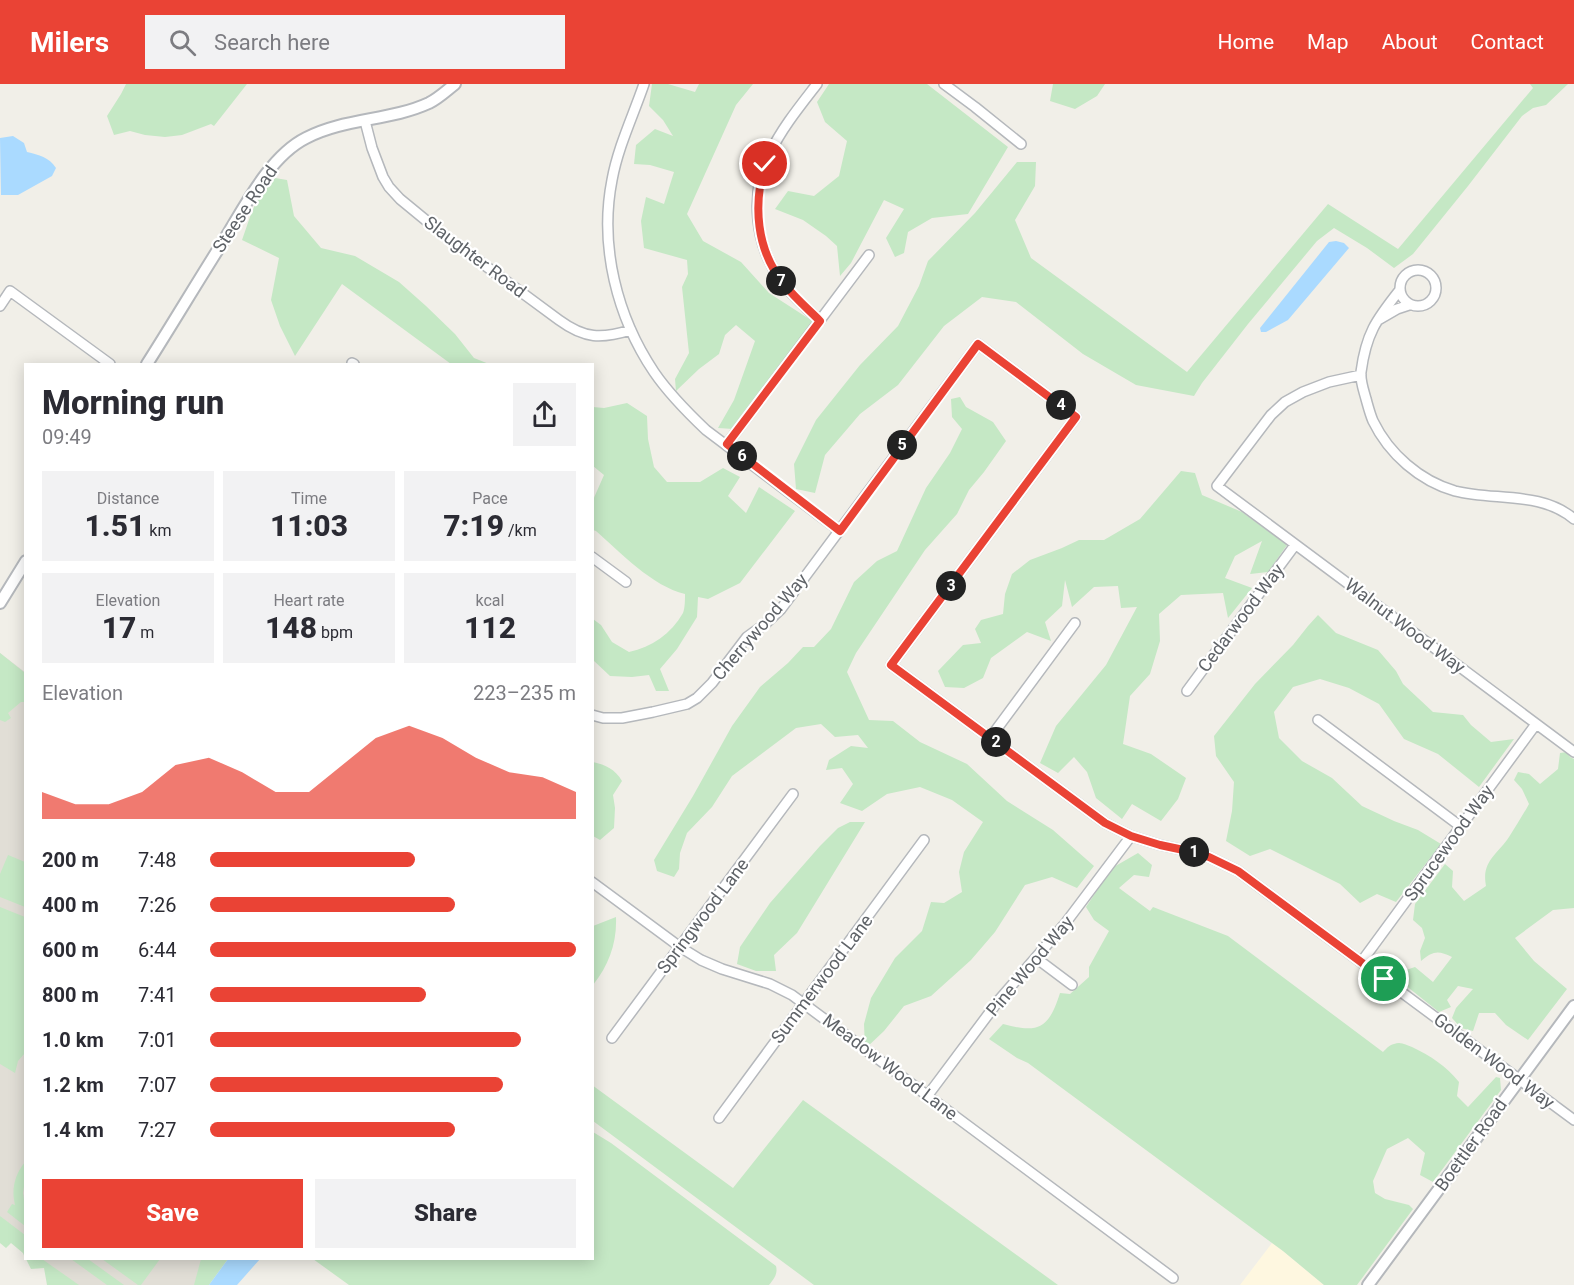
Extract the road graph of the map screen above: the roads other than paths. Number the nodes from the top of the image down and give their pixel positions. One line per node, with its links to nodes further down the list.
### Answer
1 (455, 84): 5 (street, Steese Road)
2 (644, 84): 13 (street)
3 (817, 84): 11 (street)
4 (944, 84): 6 (street)
5 (365, 121): 13 (street, Slaughter Road); 15 (street, Steese Road)
6 (1021, 144)
7 (869, 255): 11 (street)
8 (1399, 291): 9 (street); 9 (street); 12 (street)
9 (1410, 305): 12 (street)
10 (0, 306): 14 (street)
11 (820, 321): 17 (street)
12 (1376, 321): 16 (street)
13 (631, 330): 17 (street)
14 (109, 363)
15 (148, 363)
16 (1361, 375): 18 (street); 20 (street, Walnut Wood Way)
17 (727, 444): 19 (street)
18 (1574, 519)
19 (840, 531): 26 (street, Cherrywood Way); 28 (street, Cherrywood Way)
20 (1295, 545): 27 (street, Cedarwood Way); 30 (street, Walnut Wood Way)
21 (594, 558): 23 (street)
22 (22, 574): 24 (street)
23 (626, 582)
24 (0, 603)
25 (1076, 623): 31 (street)
26 (904, 648): 31 (street, Golden Wood Way)
27 (1187, 691)
28 (594, 716)
29 (1318, 720): 34 (street)
30 (1536, 724): 32 (street, Walnut Wood Way); 34 (street, Sprucewood Way)
31 (990, 738): 35 (street, Golden Wood Way)
32 (1574, 752)
33 (793, 794): 38 (street, Springwood Lane)
34 (1460, 826): 40 (street, Sprucewood Way)
35 (1131, 836): 39 (street, Pine Wood Way); 40 (street, Golden Wood Way)
36 (924, 840): 42 (street, Summerwood Lane)
37 (594, 883): 38 (street, Meadow Wood Lane)
38 (680, 947): 42 (street, Meadow Wood Lane); 44 (street, Springwood Lane)
39 (1036, 958): 41 (street); 46 (street, Pine Wood Way)
40 (1362, 961): 45 (street, Golden Wood Way)
41 (1072, 985)
42 (804, 1004): 46 (street, Meadow Wood Lane); 47 (street, Summerwood Lane)
43 (1574, 1006): 45 (street, Boettler Road)
44 (612, 1038)
45 (1519, 1080): 48 (street, Golden Wood Way); 50 (street, Boettler Road)
46 (928, 1095): 49 (street, Meadow Wood Lane)
47 (719, 1118)
48 (1574, 1120)
49 (1173, 1278)
50 (1368, 1285)

